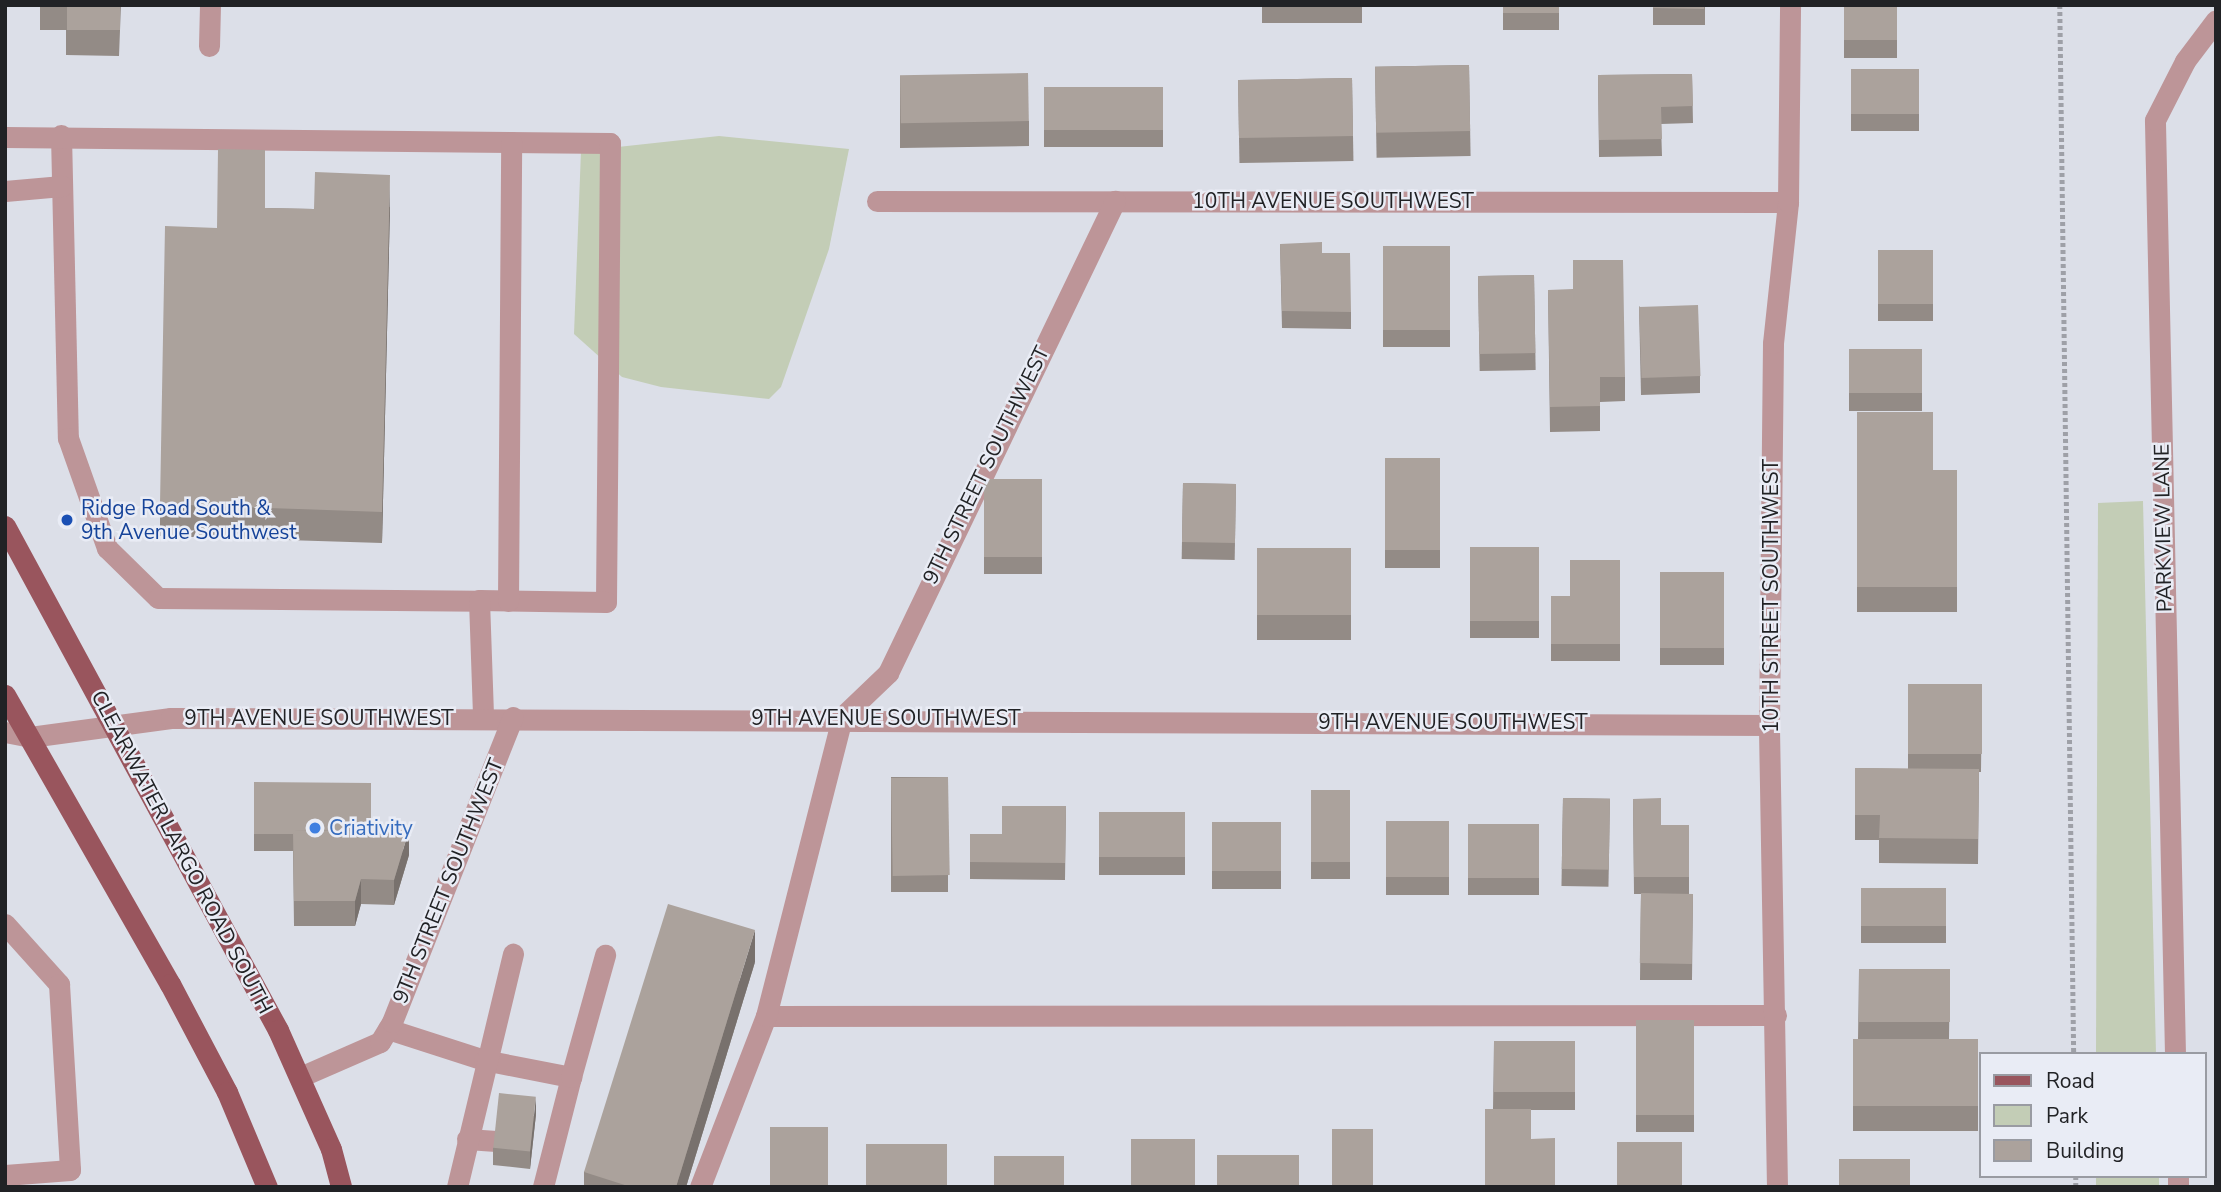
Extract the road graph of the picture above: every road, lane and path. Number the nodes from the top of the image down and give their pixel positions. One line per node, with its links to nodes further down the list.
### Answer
1 (210, 5): 5 (street)
2 (1790, 5): 13 (street, 10TH STREET SOUTHWEST)
3 (2060, 5): 31 (path)
4 (2216, 20): 32 (street, PARKVIEW LANE)
5 (209, 46)
6 (61, 135): 7 (street); 8 (street); 9 (street)
7 (5, 136)
8 (511, 142): 16 (street); 16 (street)
9 (62, 186): 10 (street); 15 (street)
10 (5, 191)
11 (877, 201): 12 (street, 10TH AVENUE SOUTHWEST)
12 (1115, 201): 13 (street, 10TH AVENUE SOUTHWEST); 20 (street, 9TH STREET SOUTHWEST)
13 (1788, 202): 21 (street, 10TH STREET SOUTHWEST)
14 (5, 526): 22 (main road, CLEARWATER LARGO ROAD SOUTH)
15 (479, 601): 16 (street); 18 (street)
16 (508, 601)
17 (5, 695): 24 (main road)
18 (483, 718): 19 (street, 9TH AVENUE SOUTHWEST); 22 (street, 9TH AVENUE SOUTHWEST)
19 (513, 718): 20 (street, 9TH AVENUE SOUTHWEST); 30 (street, 9TH STREET SOUTHWEST)
20 (842, 718): 21 (street, 9TH AVENUE SOUTHWEST); 29 (street)
21 (1769, 725): 28 (street, 10TH STREET SOUTHWEST)
22 (113, 726): 24 (street, 9TH AVENUE SOUTHWEST); 34 (main road, CLEARWATER LARGO ROAD SOUTH)
23 (5, 732): 24 (street, 9TH AVENUE SOUTHWEST)
24 (30, 737): 41 (main road)
25 (5, 924): 40 (street)
26 (513, 954): 33 (street)
27 (605, 955): 35 (street)
28 (1776, 1014): 29 (street); 46 (street, 10TH STREET SOUTHWEST)
29 (766, 1016): 45 (street)
30 (384, 1035): 33 (street); 34 (street)
31 (2074, 1052)
32 (2175, 1052)
33 (484, 1060): 35 (street); 36 (street)
34 (300, 1077): 42 (main road, CLEARWATER LARGO ROAD SOUTH)
35 (571, 1077): 39 (street)
36 (467, 1139): 37 (street); 43 (street)
37 (496, 1141)
38 (532, 1143): 39 (street)
39 (554, 1144): 44 (street)
40 (5, 1175)
41 (267, 1187)
42 (341, 1187)
43 (457, 1187)
44 (543, 1187)
45 (700, 1187)
46 (1777, 1187)

